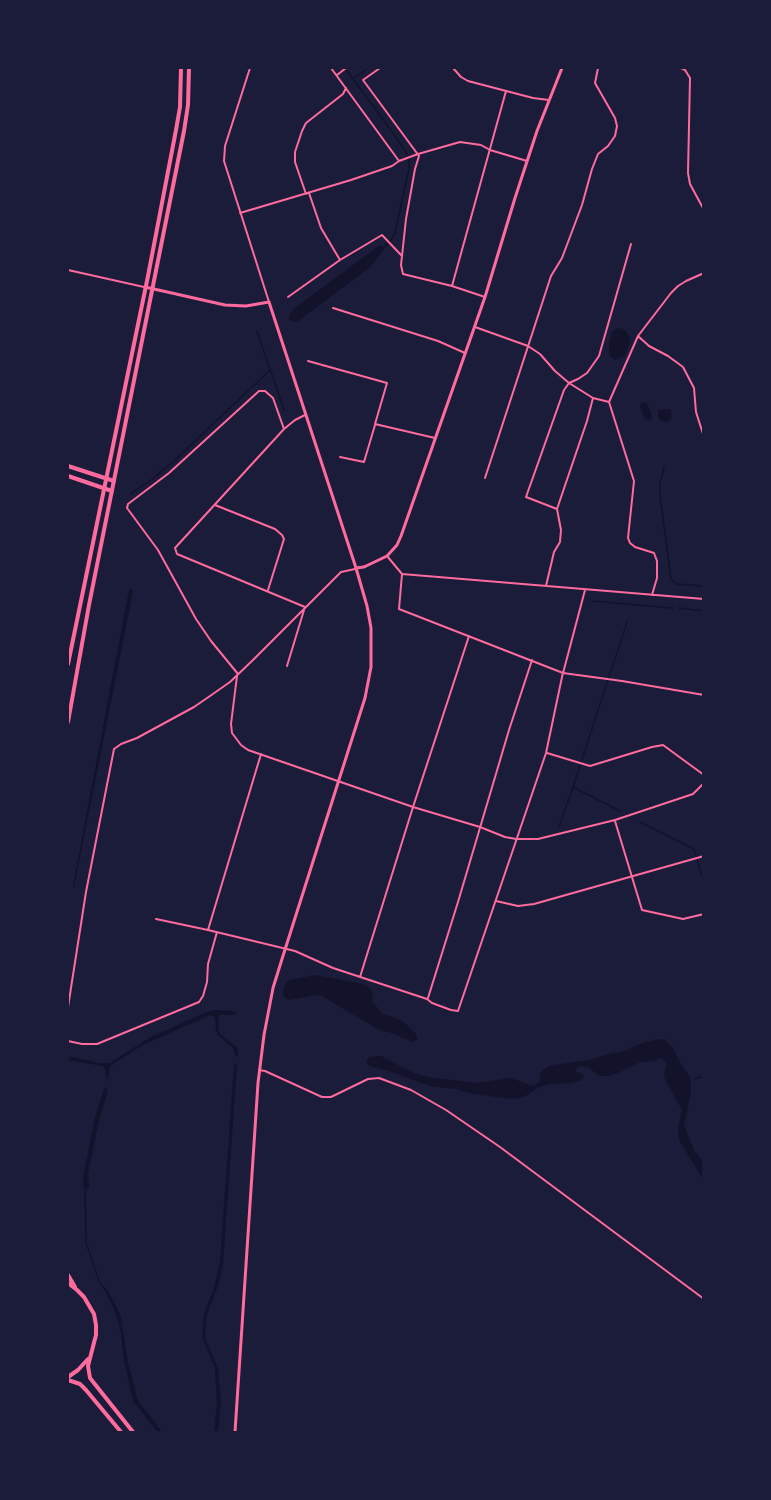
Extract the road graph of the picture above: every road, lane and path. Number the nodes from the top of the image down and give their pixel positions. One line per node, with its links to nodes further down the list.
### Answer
1 (182, 68): 28 (main road)
2 (189, 68): 29 (main road)
3 (250, 68): 21 (street)
4 (331, 68): 11 (street)
5 (346, 68): 11 (street)
6 (380, 68): 16 (street)
7 (453, 68): 13 (street)
8 (562, 68): 14 (main road)
9 (598, 68): 36 (street)
10 (681, 68): 20 (street)
11 (337, 75): 12 (street)
12 (346, 88): 18 (street); 19 (street)
13 (506, 91): 14 (street); 15 (street)
14 (549, 100): 17 (main road)
15 (490, 150): 16 (street); 17 (street); 27 (street)
16 (418, 154): 18 (street); 23 (street)
17 (527, 160): 31 (main road)
18 (399, 161): 19 (street)
19 (308, 194): 21 (street); 24 (street)
20 (704, 210)
21 (240, 213): 32 (street)
22 (631, 244): 39 (street)
23 (402, 256): 24 (street); 27 (street)
24 (340, 260): 30 (street)
25 (68, 270): 28 (street)
26 (704, 273): 35 (street)
27 (452, 286): 31 (street)
28 (145, 287): 29 (main road); 51 (main road)
29 (153, 289): 32 (main road); 52 (main road)
30 (288, 297)
31 (485, 297): 34 (main road)
32 (268, 302): 42 (main road)
33 (333, 308): 37 (street)
34 (474, 327): 36 (street); 37 (main road)
35 (638, 336): 41 (street); 45 (street)
36 (528, 346): 39 (street); 50 (street)
37 (465, 353): 46 (main road)
38 (308, 361): 43 (street)
39 (569, 383): 40 (street); 56 (street)
40 (592, 398): 41 (street); 56 (street)
41 (609, 402): 63 (street)
42 (305, 414): 44 (street); 58 (main road)
43 (375, 424): 46 (street); 47 (street)
44 (284, 429): 55 (street); 71 (street)
45 (704, 437)
46 (435, 438): 57 (main road)
47 (340, 457)
48 (68, 466): 51 (main road)
49 (68, 476): 53 (main road)
50 (485, 478)
51 (106, 479): 52 (main road); 53 (main road)
52 (114, 481): 54 (main road)
53 (104, 488): 54 (main road); 68 (main road)
54 (112, 491): 73 (main road)
55 (215, 504): 62 (street); 62 (street)
56 (557, 509): 60 (street)
57 (387, 556): 58 (main road); 59 (street)
58 (356, 568): 65 (street); 79 (main road)
59 (402, 574): 60 (street); 66 (street)
60 (546, 586): 61 (street)
61 (585, 590): 63 (street); 70 (street)
62 (267, 591): 65 (street)
63 (652, 595): 64 (street)
64 (704, 599)
65 (305, 607): 69 (street); 71 (street)
66 (469, 636): 67 (street); 81 (street)
67 (532, 660): 70 (street); 83 (street)
68 (68, 664)
69 (287, 666)
70 (563, 673): 74 (street); 76 (street)
71 (238, 674): 77 (street); 95 (street)
72 (68, 686): 73 (street)
73 (74, 687): 75 (main road)
74 (704, 695)
75 (68, 722)
76 (546, 753): 78 (street); 84 (street)
77 (261, 754): 79 (street); 90 (street)
78 (704, 775)
79 (339, 781): 81 (street); 92 (main road)
80 (704, 783): 82 (street)
81 (413, 807): 83 (street); 93 (street)
82 (615, 820): 84 (street); 86 (street)
83 (480, 827): 84 (street); 94 (street)
84 (516, 839): 87 (street)
85 (704, 856): 86 (street)
86 (631, 876): 87 (street); 88 (street)
87 (496, 901): 94 (street)
88 (704, 914)
89 (156, 919): 90 (street)
90 (208, 930): 91 (street)
91 (217, 932): 92 (street); 96 (street)
92 (285, 949): 93 (street); 97 (main road)
93 (360, 977): 94 (street)
94 (427, 999)
95 (68, 1007)
96 (68, 1041)
97 (259, 1070): 101 (street); 106 (main road)
98 (68, 1275): 100 (main road)
99 (68, 1283): 100 (main road)
100 (77, 1290): 102 (main road)
101 (704, 1299)
102 (90, 1356): 103 (main road); 105 (main road)
103 (68, 1378): 104 (main road)
104 (121, 1432)
105 (133, 1432)
106 (235, 1432)

